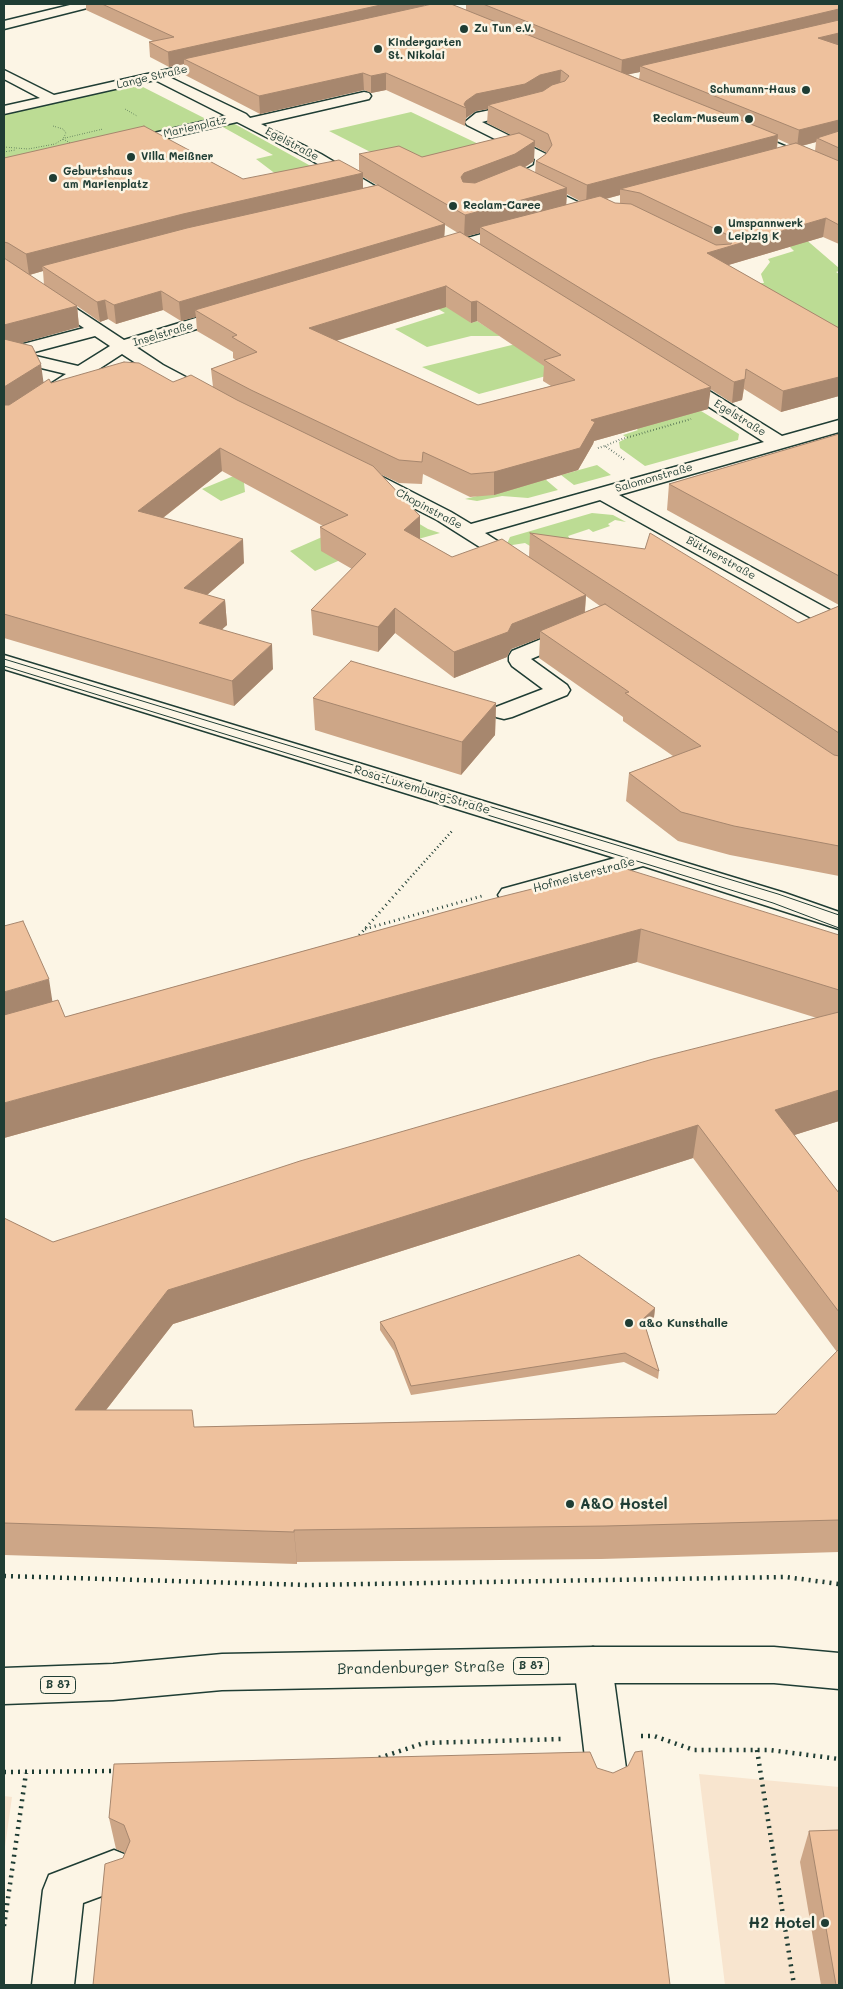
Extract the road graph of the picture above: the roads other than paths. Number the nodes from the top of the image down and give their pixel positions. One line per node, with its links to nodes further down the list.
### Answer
1 (52, 4): 6 (street)
2 (87, 4): 9 (street)
3 (428, 4): 5 (street)
4 (475, 4): 5 (street)
5 (444, 11): 7 (street); 8 (street)
6 (4, 15)
7 (407, 19)
8 (470, 21)
9 (4, 25)
10 (184, 69): 12 (street, Lange Straße)
11 (4, 74): 14 (street)
12 (157, 76): 14 (street, Lange Straße); 17 (street, Egelstraße)
13 (364, 96): 17 (street, Marienplatz)
14 (52, 99): 16 (street, Lange Straße)
15 (537, 103): 24 (street)
16 (4, 110)
17 (246, 120): 19 (street, Marienplatz); 26 (street, Egelstraße)
18 (728, 126): 21 (street)
19 (112, 147)
20 (814, 149): 21 (street)
21 (796, 154): 22 (street); 23 (street)
22 (774, 160)
23 (839, 174)
24 (520, 179): 25 (street); 29 (street)
25 (503, 184)
26 (380, 196): 27 (street); 30 (street, Egelstraße)
27 (358, 201)
28 (601, 207): 29 (street)
29 (585, 211): 31 (street)
30 (412, 214)
31 (567, 216)
32 (530, 226): 34 (street)
33 (442, 232): 34 (street)
34 (462, 244): 35 (street); 36 (street)
35 (478, 254)
36 (420, 257)
37 (4, 268): 39 (street)
38 (49, 277): 39 (street)
39 (26, 283): 41 (street)
40 (249, 308): 42 (street, Inselstraße)
41 (98, 330): 42 (street); 43 (street)
42 (122, 346): 45 (street, Inselstraße); 46 (street)
43 (5, 354): 45 (street)
44 (664, 371): 49 (street, Egelstraße)
45 (79, 372): 47 (street, Inselstraße)
46 (221, 404)
47 (8, 415)
48 (839, 426): 49 (street, Salomonstraße)
49 (779, 443): 51 (street, Salomonstraße)
50 (352, 469): 52 (street, Chopinstraße)
51 (602, 493): 52 (street, Salomonstraße); 54 (street, Büttnerstraße)
52 (470, 531): 53 (street, Chopinstraße)
53 (540, 578)
54 (839, 624)
55 (590, 626): 57 (street)
56 (4, 662): 58 (street, Rosa-Luxemburg-Straße)
57 (504, 712)
58 (644, 858): 59 (street, Hofmeisterstraße); 60 (street, Rosa-Luxemburg-Straße)
59 (489, 898)
60 (839, 921)
61 (593, 1665): 62 (street, Brandenburger Straße / B 87); 63 (street, Brandenburger Straße / B 87); 64 (street)
62 (839, 1671)
63 (4, 1686)
64 (608, 1783)
65 (114, 1871): 66 (street)
66 (53, 1985)

